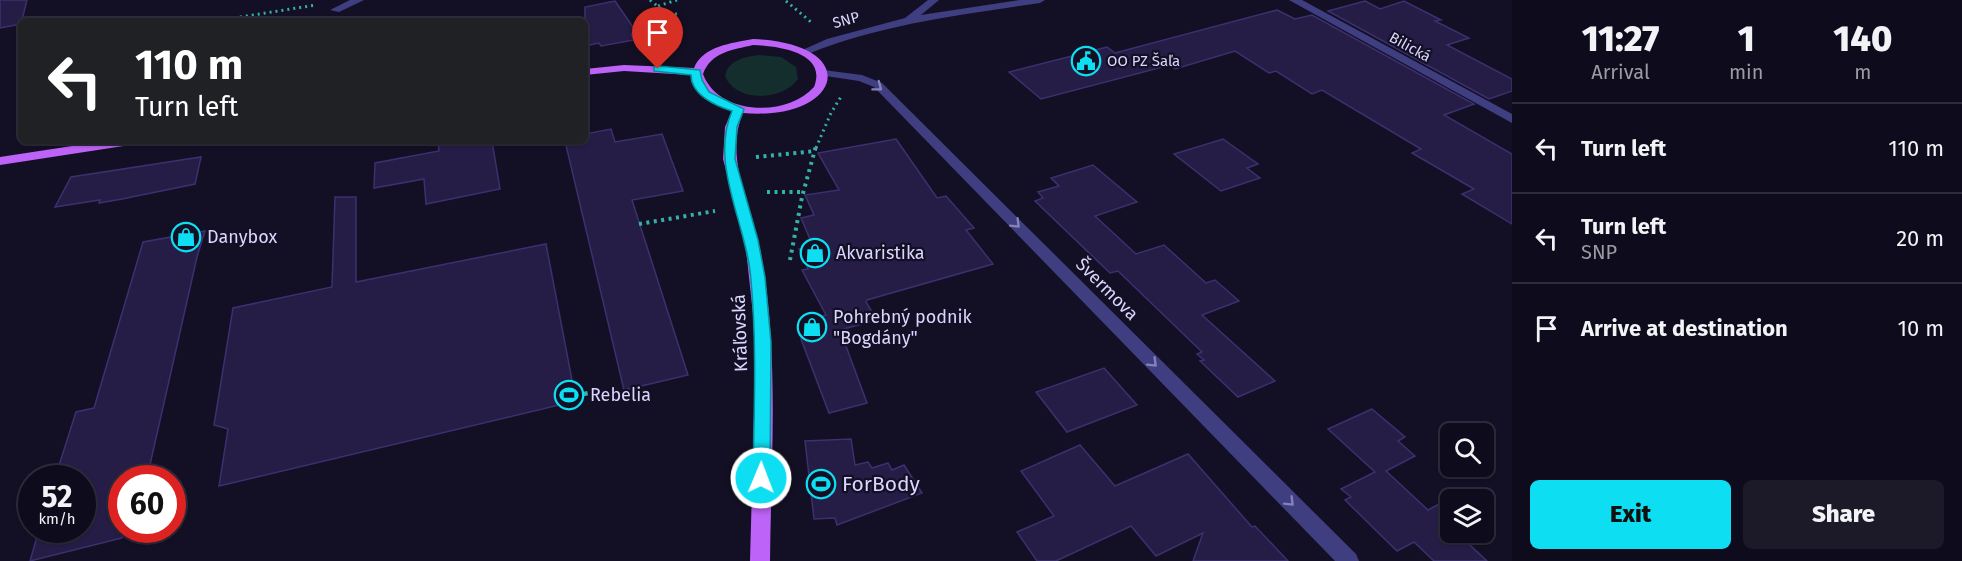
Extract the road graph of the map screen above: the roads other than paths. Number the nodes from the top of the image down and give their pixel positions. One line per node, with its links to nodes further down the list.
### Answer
1 (359, 0): 6 (street)
2 (934, 0): 7 (street)
3 (1040, 0): 5 (street, SNP)
4 (1294, 0): 13 (street, Bilická)
5 (1004, 3): 7 (street, SNP)
6 (335, 8)
7 (908, 21): 8 (street, SNP)
8 (804, 52): 10 (main road); 11 (main road)
9 (588, 72): 10 (main road)
10 (697, 72): 12 (main road)
11 (823, 73): 12 (main road); 17 (street, Švermova, one-way to 17)
12 (739, 109): 16 (main road, Kráľovská)
13 (1512, 119)
14 (110, 144): 15 (main road)
15 (0, 161)
16 (760, 561)
17 (1349, 561)

